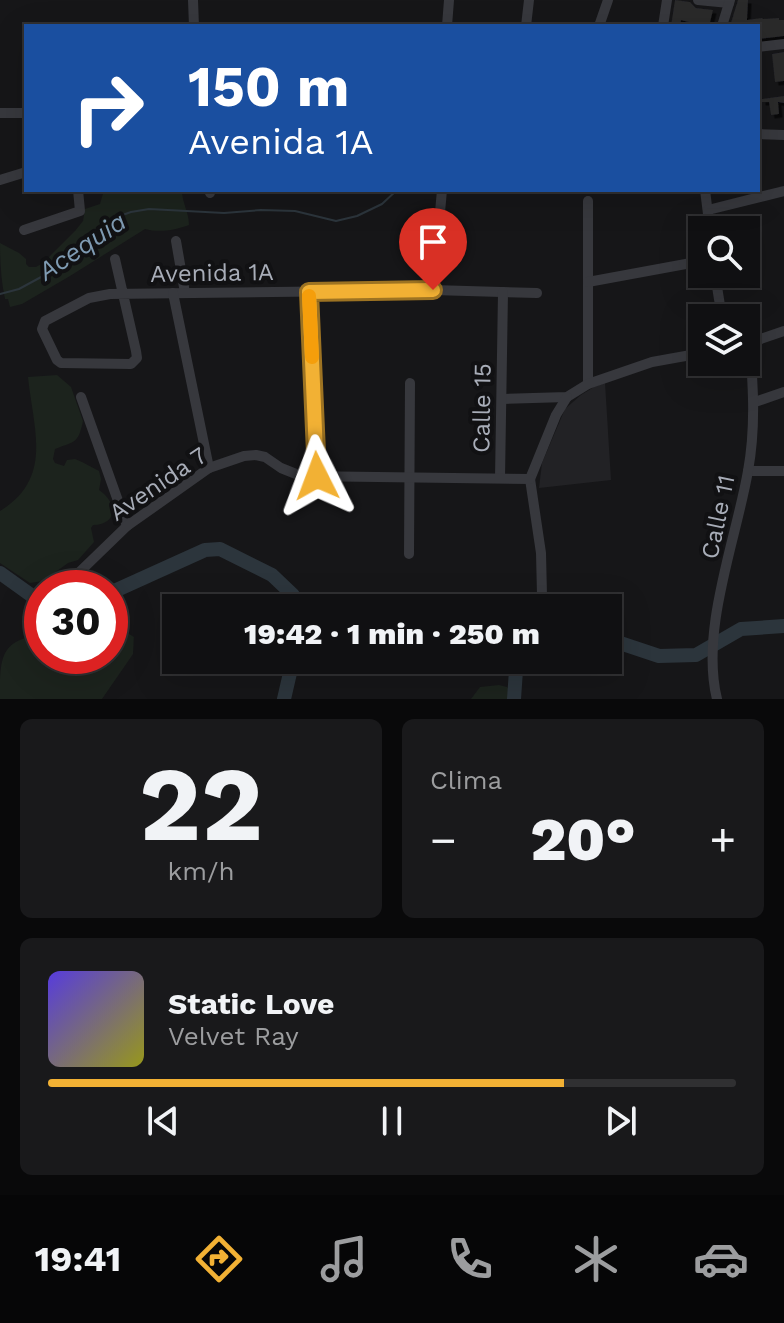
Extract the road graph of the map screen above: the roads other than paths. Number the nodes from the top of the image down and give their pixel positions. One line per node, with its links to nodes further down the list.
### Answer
1 (193, 0): 8 (street)
2 (449, 0): 9 (street)
3 (529, 0): 10 (street)
4 (608, 0): 11 (street)
5 (667, 0): 12 (street)
6 (698, 0): 7 (street)
7 (730, 1): 13 (street)
8 (194, 24)
9 (447, 24)
10 (526, 24)
11 (600, 24)
12 (663, 24)
13 (723, 24)
14 (784, 44): 15 (street)
15 (760, 47)
16 (0, 113): 17 (street)
17 (24, 113)
18 (760, 134): 19 (street)
19 (784, 135)
20 (24, 173): 21 (street)
21 (0, 180)
22 (784, 191): 27 (street)
23 (78, 192): 29 (street)
24 (442, 192): 34 (street)
25 (705, 192): 27 (street)
26 (588, 201): 33 (street)
27 (708, 210): 28 (street)
28 (709, 216)
29 (24, 230)
30 (176, 241): 37 (street)
31 (115, 259): 39 (street)
32 (688, 264): 33 (street)
33 (588, 282): 45 (street)
34 (433, 290): 35 (street, Avenida 1A); 36 (street, Avenida 1A)
35 (309, 292): 37 (street, Avenida 1A); 54 (street)
36 (503, 292): 38 (street, Avenida 1A); 49 (street, Calle 15)
37 (179, 293): 39 (street, Avenida 1A); 51 (street)
38 (537, 293)
39 (123, 294): 39 (street, Avenida 1A)
40 (784, 331): 41 (street)
41 (760, 339)
42 (688, 356): 45 (street)
43 (752, 376): 50 (street, Calle 11)
44 (410, 383): 55 (street)
45 (588, 384): 48 (street)
46 (784, 392): 50 (street)
47 (81, 397): 58 (street)
48 (567, 397): 49 (street); 57 (street)
49 (503, 399): 56 (street, Calle 15)
50 (755, 402): 52 (street, Calle 11)
51 (209, 468): 54 (street, Avenida 7); 58 (street, Avenida 7)
52 (748, 471): 53 (street); 62 (street, Calle 11)
53 (784, 471)
54 (317, 476): 55 (street, Avenida 7)
55 (410, 477): 56 (street, Avenida 7); 59 (street)
56 (500, 478): 57 (street, Avenida 7)
57 (530, 479): 61 (street)
58 (127, 526): 60 (street, Avenida 7)
59 (409, 554)
60 (82, 570)
61 (542, 594)
62 (717, 699)

